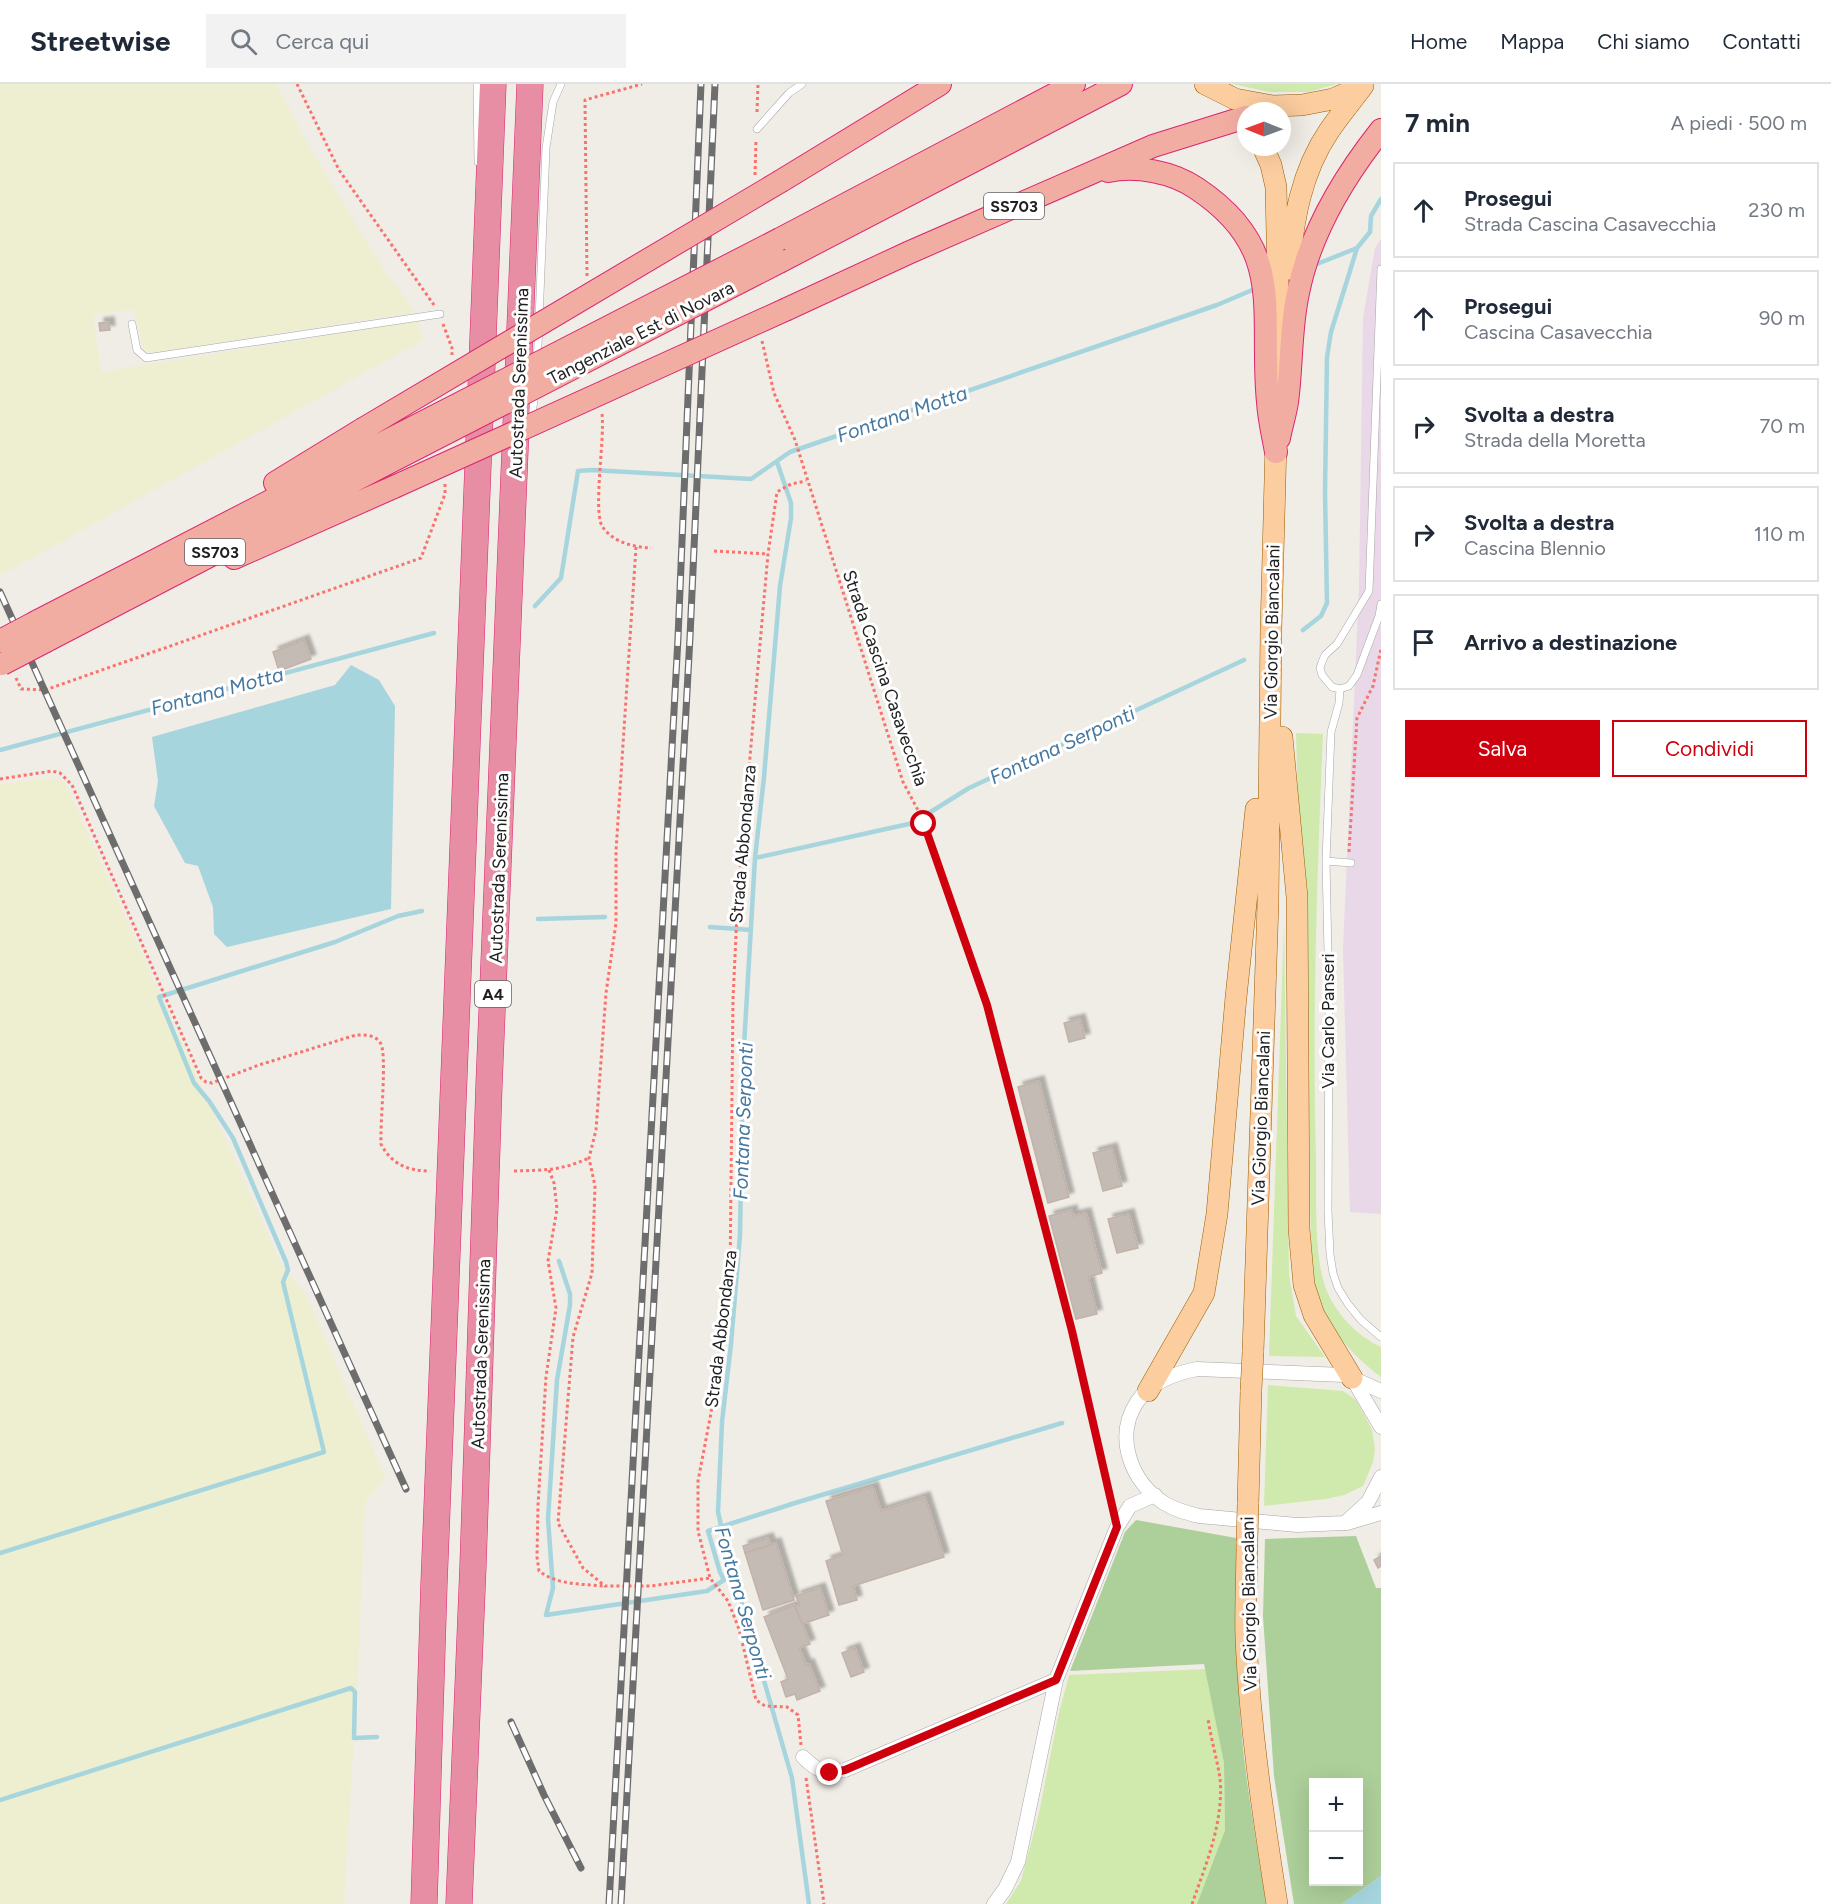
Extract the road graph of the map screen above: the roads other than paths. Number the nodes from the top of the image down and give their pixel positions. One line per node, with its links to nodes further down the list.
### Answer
1 (477, 84): 17 (lane)
2 (493, 84): 22 (highway, Autostrada Serenissima / A4)
3 (530, 84): 29 (highway, Autostrada Serenissima / A4)
4 (561, 84): 25 (lane)
5 (802, 84): 14 (lane)
6 (940, 84): 26 (highway, SS703, bridge)
7 (1074, 84): 26 (highway, Tangenziale Est di Novara / SS703, bridge)
8 (1121, 84): 26 (highway, Tangenziale Est di Novara / SS703, bridge)
9 (1205, 84): 12 (main road)
10 (1365, 85): 11 (main road); 21 (main road, Via Giorgio Biancalani)
11 (1291, 105)
12 (1237, 107)
13 (1237, 113): 18 (highway, SS703)
14 (757, 129)
15 (1381, 130): 21 (highway, SS703)
16 (1267, 156): 21 (main road, Via Giorgio Biancalani)
17 (478, 173)
18 (1083, 176): 21 (highway, SS703); 30 (highway, SS703, bridge)
19 (480, 220): 22 (lane)
20 (1381, 269): 37 (lane)
21 (1284, 278): 27 (main road, Via Giorgio Biancalani); 27 (highway, SS703); 27 (highway, SS703)
22 (485, 293): 51 (highway, Autostrada Serenissima / A4)
23 (440, 314): 24 (lane)
24 (132, 324)
25 (528, 440)
26 (374, 447): 30 (highway, Tangenziale Est di Novara / SS703); 34 (highway, Tangenziale Est di Novara / SS703)
27 (1276, 452): 33 (main road, Via Giorgio Biancalani)
28 (523, 474): 29 (lane)
29 (513, 542): 52 (highway, Autostrada Serenissima / A4)
30 (134, 595): 34 (highway, Tangenziale Est di Novara / SS703)
31 (1381, 604): 32 (lane)
32 (1380, 615): 37 (lane)
33 (1271, 630): 41 (main road); 42 (main road); 54 (main road, Via Giorgio Biancalani, bridge)
34 (41, 632): 35 (highway, Tangenziale Est di Novara / SS703, bridge); 36 (highway, Tangenziale Est di Novara / SS703, bridge)
35 (0, 641)
36 (1, 664)
37 (1340, 689): 38 (lane, Via Carlo Panseri)
38 (1326, 861): 39 (lane); 40 (lane, Via Carlo Panseri)
39 (1350, 863)
40 (1381, 1337)
41 (1352, 1378): 42 (street); 43 (street); 44 (street)
42 (1148, 1391): 46 (street)
43 (1381, 1391)
44 (1381, 1427)
45 (1381, 1477): 48 (street)
46 (1155, 1495): 48 (street); 49 (street)
47 (1381, 1513): 48 (street)
48 (1346, 1523)
49 (1056, 1680): 50 (street); 53 (street)
50 (803, 1757)
51 (424, 1904)
52 (459, 1904)
53 (994, 1904)
54 (1277, 1904)

